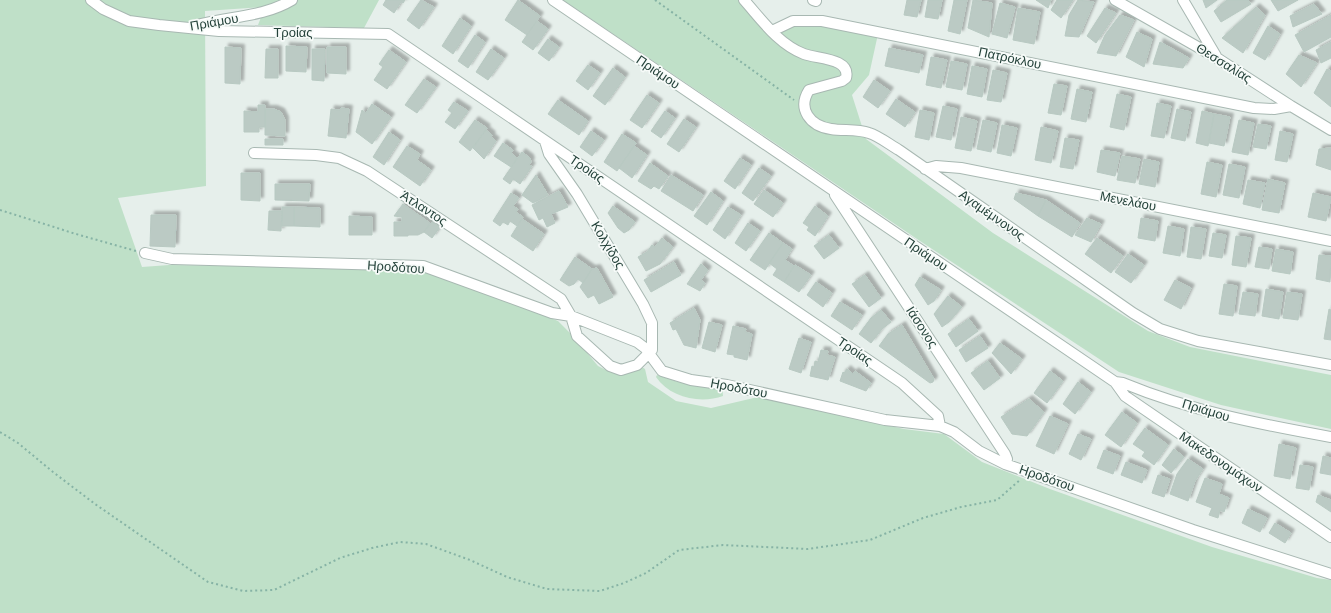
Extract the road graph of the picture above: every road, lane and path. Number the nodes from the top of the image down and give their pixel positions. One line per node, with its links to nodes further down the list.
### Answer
1 (91, 0): 8 (street, Πριάμου)
2 (292, 0): 8 (street, Πριάμου)
3 (553, 0): 17 (street, Πριάμου)
4 (655, 0): 11 (path)
5 (744, 0): 9 (street)
6 (1115, 0): 10 (street, Θεσσαλίας)
7 (1183, 0): 10 (street)
8 (189, 28): 14 (street, Τροίας)
9 (772, 31): 11 (street); 12 (street, Πατρόκλου)
10 (1217, 58): 12 (street, Θεσσαλίας)
11 (803, 106): 16 (street, Αγαμέμνονος)
12 (1291, 106): 13 (street, Θεσσαλίας)
13 (1331, 130)
14 (545, 141): 22 (street, Κολχίδος); 25 (street, Τροίας)
15 (254, 153): 21 (street, Άτλαντος)
16 (925, 168): 19 (street, Μενελάου); 23 (street, Αγαμέμνονος)
17 (833, 191): 24 (street, Πριάμου); 28 (street, Ιάσονος)
18 (0, 210): 20 (path)
19 (1331, 241)
20 (145, 253): 21 (street, Ηροδότου)
21 (571, 316): 22 (street, Ηροδότου); 22 (street, Άτλαντος)
22 (649, 354): 25 (street, Ηροδότου)
23 (1331, 364)
24 (1116, 382): 27 (street, Πριάμου); 30 (street, Μακεδονομάχων)
25 (940, 426): 28 (street, Ηροδότου)
26 (0, 432): 29 (path)
27 (1331, 437)
28 (1005, 464): 29 (street, Ηροδότου)
29 (1025, 471): 31 (street, Ηροδότου)
30 (1331, 537)
31 (1331, 574)

